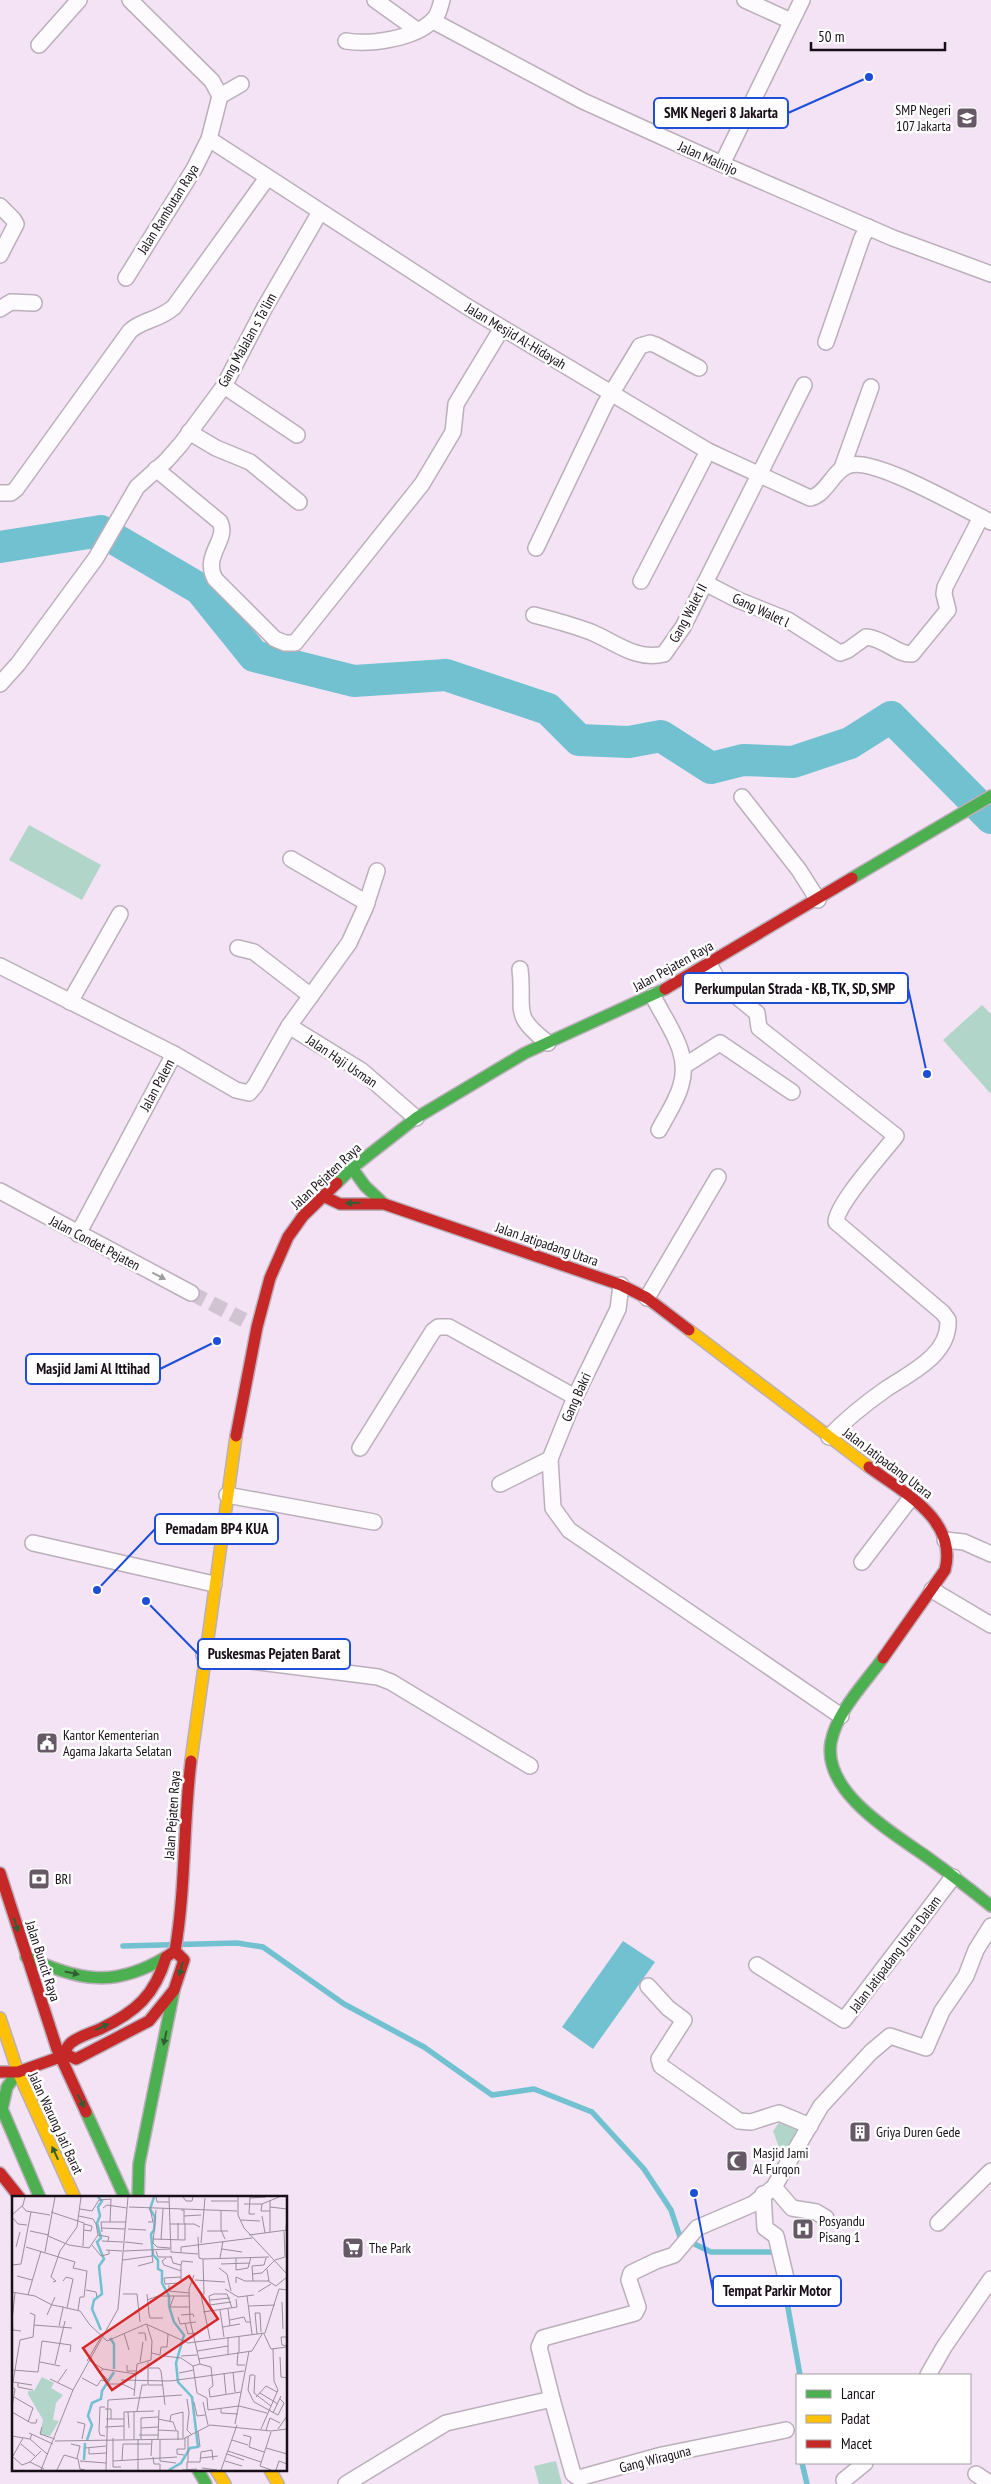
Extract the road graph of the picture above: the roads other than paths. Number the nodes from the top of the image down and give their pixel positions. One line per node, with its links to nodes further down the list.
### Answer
1 (79, 0): 11 (street)
2 (130, 0): 13 (street)
3 (375, 0): 9 (street)
4 (442, 0): 7 (street)
5 (745, 0): 8 (street)
6 (802, 0): 8 (street)
7 (434, 21): 9 (street); 15 (street, Jalan Malinjo)
8 (791, 21): 15 (street)
9 (417, 30): 10 (street)
10 (346, 41)
11 (40, 45)
12 (241, 84): 13 (street)
13 (220, 96): 14 (street)
14 (209, 140): 16 (street, Jalan Mesjid Al-Hidayah); 22 (street, Jalan Rambutan Raya)
15 (722, 164): 19 (street, Jalan Malinjo)
16 (267, 178): 18 (street, Jalan Mesjid Al-Hidayah); 38 (street)
17 (0, 206): 20 (street)
18 (320, 212): 25 (street, Jalan Mesjid Al-Hidayah); 28 (street, Gang MaJalan s Ta'lim)
19 (868, 227): 21 (street, Jalan Malinjo); 26 (street)
20 (0, 255)
21 (991, 274)
22 (126, 278)
23 (34, 303): 24 (street)
24 (0, 309)
25 (502, 328): 31 (street, Jalan Mesjid Al-Hidayah); 36 (street)
26 (826, 342)
27 (699, 368): 31 (street)
28 (224, 386): 32 (street, Gang MaJalan s Ta'lim); 33 (street)
29 (804, 386): 37 (street, Gang Walet II)
30 (871, 387): 35 (street)
31 (610, 393): 34 (street, Jalan Mesjid Al-Hidayah); 41 (street)
32 (189, 432): 36 (street, Gang MaJalan s Ta'lim); 39 (street)
33 (297, 435)
34 (708, 450): 37 (street, Jalan Mesjid Al-Hidayah); 42 (street)
35 (842, 468): 37 (street, Jalan Mesjid Al-Hidayah); 40 (street)
36 (156, 469): 45 (street, Gang MaJalan s Ta'lim)
37 (760, 476): 43 (street, Gang Walet II)
38 (0, 493)
39 (299, 502)
40 (986, 519): 43 (street, Gang Walet l)
41 (536, 548)
42 (641, 581)
43 (705, 583): 44 (street, Gang Walet II)
44 (534, 616)
45 (0, 684)
46 (991, 796): 50 (street, Jalan Pejaten Raya)
47 (742, 797): 50 (street)
48 (292, 859): 51 (street)
49 (377, 871): 51 (street)
50 (818, 900): 54 (street, Jalan Pejaten Raya)
51 (367, 903): 57 (street)
52 (120, 914): 59 (street)
53 (238, 948): 57 (street)
54 (709, 964): 58 (street, Jalan Pejaten Raya); 77 (street)
55 (0, 966): 59 (street, Jalan Palem)
56 (520, 969): 61 (street)
57 (311, 996): 60 (street)
58 (653, 996): 61 (street, Jalan Pejaten Raya); 63 (street)
59 (70, 1002): 62 (street, Jalan Palem)
60 (289, 1026): 62 (street); 65 (street, Jalan Haji Usman)
61 (548, 1043): 65 (street, Jalan Pejaten Raya)
62 (174, 1054): 72 (street, Jalan Palem)
63 (684, 1066): 64 (street); 66 (street)
64 (792, 1092)
65 (416, 1118): 67 (street, Jalan Pejaten Raya)
66 (659, 1130)
67 (352, 1168): 70 (street, Jalan Pejaten Raya); 71 (street, Jalan Jatipadang Utara)
68 (718, 1176): 75 (street)
69 (0, 1191): 72 (street, Jalan Condet Pejaten)
70 (323, 1196): 71 (street, Jalan Jatipadang Utara, one-way to 70); 81 (street, Jalan Pejaten Raya)
71 (384, 1204): 73 (street, Jalan Jatipadang Utara)
72 (78, 1234): 74 (street, Jalan Condet Pejaten, one-way to 74)
73 (621, 1285): 75 (street, Jalan Jatipadang Utara); 76 (street, Gang Bakri)
74 (191, 1293)
75 (647, 1298): 77 (street, Jalan Jatipadang Utara)
76 (575, 1397): 78 (street); 79 (street, Gang Bakri)
77 (829, 1437): 82 (street, Jalan Jatipadang Utara)
78 (360, 1448)
79 (550, 1459): 80 (street); 92 (street)
80 (500, 1484)
81 (227, 1495): 83 (street); 88 (street, Jalan Pejaten Raya)
82 (910, 1499): 84 (street, Jalan Jatipadang Utara); 87 (street)
83 (374, 1522)
84 (945, 1540): 86 (street); 89 (street, Jalan Jatipadang Utara)
85 (33, 1544): 88 (street)
86 (991, 1554)
87 (862, 1562)
88 (214, 1584): 91 (street, Jalan Pejaten Raya)
89 (932, 1590): 90 (street); 92 (street, Jalan Jatipadang Utara)
90 (991, 1625)
91 (204, 1655): 93 (street); 98 (street, Jalan Pejaten Raya)
92 (841, 1716): 95 (street, Jalan Jatipadang Utara)
93 (530, 1766)
94 (0, 1873): 99 (street, Jalan Buncit Raya, one-way to 99)
95 (953, 1877): 96 (street, Jalan Jatipadang Utara); 100 (street, Jalan Jatipadang Utara Dalam)
96 (991, 1906)
97 (991, 1926): 107 (street)
98 (170, 1954): 99 (street, one-way to 98); 102 (street, Jalan Pejaten Raya, one-way to 102); 104 (street, Jalan Pejaten Raya, one-way to 98)
99 (26, 1957): 104 (street, Jalan Buncit Raya)
100 (757, 1965)
101 (648, 1986): 107 (street)
102 (174, 1990): 104 (street, Jalan Pejaten Raya); 115 (street, one-way to 115)
103 (0, 2018): 106 (street)
104 (62, 2055): 106 (street); 114 (street, one-way to 114)
105 (0, 2072): 106 (street)
106 (18, 2072): 112 (street, Jalan Warung Jati Barat); 113 (street, Jalan Warung Jati Barat, one-way to 106)
107 (810, 2126): 110 (street)
108 (991, 2171): 117 (street)
109 (0, 2173): 111 (street)
110 (768, 2190): 116 (street); 119 (street); 121 (street, Gang Wiraguna)
111 (18, 2196)
112 (39, 2196)
113 (74, 2196)
114 (125, 2196)
115 (138, 2196)
116 (826, 2218)
117 (938, 2223)
118 (991, 2279): 120 (street)
119 (789, 2291)
120 (929, 2374)
121 (552, 2399): 122 (street, Gang Wiraguna); 132 (street)
122 (786, 2430)
123 (864, 2464): 128 (street)
124 (199, 2472): 129 (street)
125 (217, 2472): 130 (street)
126 (271, 2472): 131 (street)
127 (976, 2474): 133 (street)
128 (844, 2480)
129 (206, 2484)
130 (224, 2484)
131 (278, 2484)
132 (346, 2484)
133 (991, 2484)

